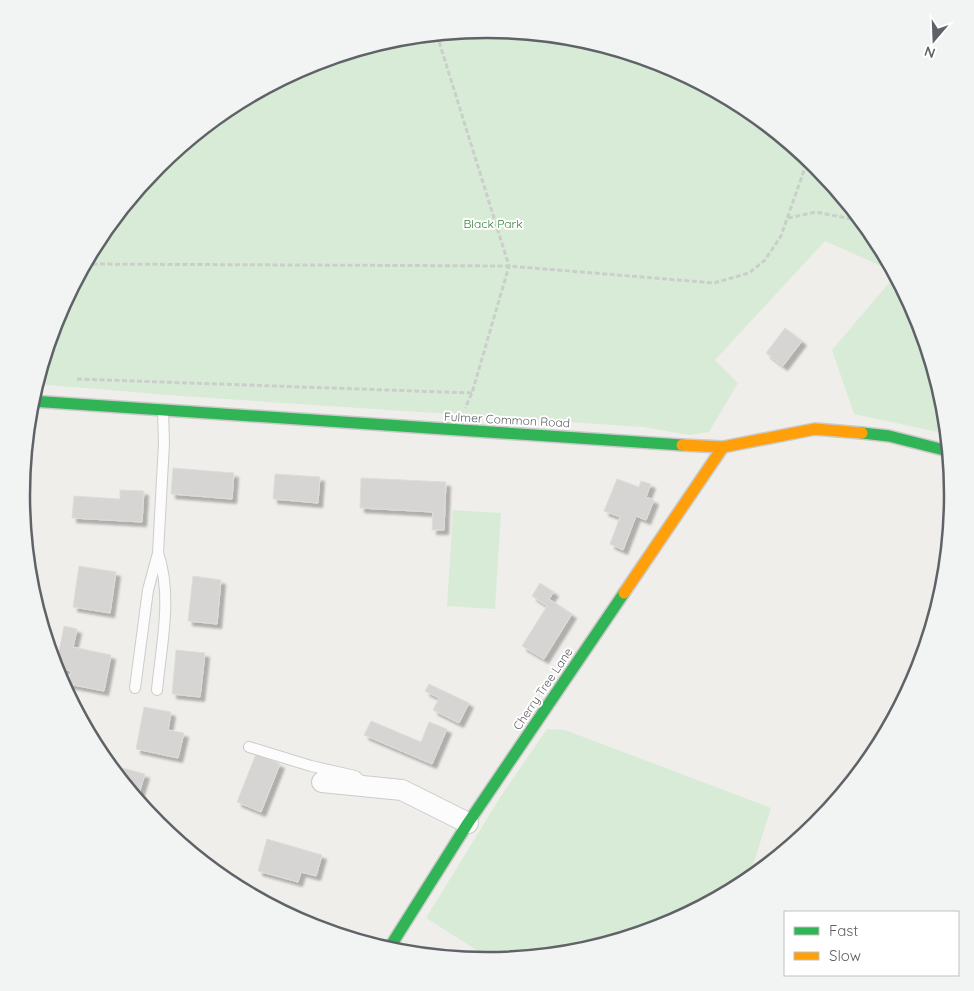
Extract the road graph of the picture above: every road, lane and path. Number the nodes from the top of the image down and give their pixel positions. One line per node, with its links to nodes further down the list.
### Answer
1 (438, 41): 6 (path)
2 (805, 168): 3 (path)
3 (788, 218): 4 (path); 6 (path)
4 (851, 219)
5 (93, 264): 6 (path)
6 (509, 266): 7 (path)
7 (68, 379)
8 (40, 402): 9 (street, Fulmer Common Road)
9 (163, 410): 10 (street, Fulmer Common Road); 12 (lane)
10 (723, 446): 11 (street, Fulmer Common Road); 18 (street, Cherry Tree Lane)
11 (941, 449)
12 (158, 553): 13 (lane); 14 (lane)
13 (135, 688)
14 (157, 690)
15 (250, 747): 17 (lane)
16 (322, 782): 17 (street)
17 (361, 786): 18 (street)
18 (468, 823): 19 (street, Cherry Tree Lane)
19 (393, 943)

